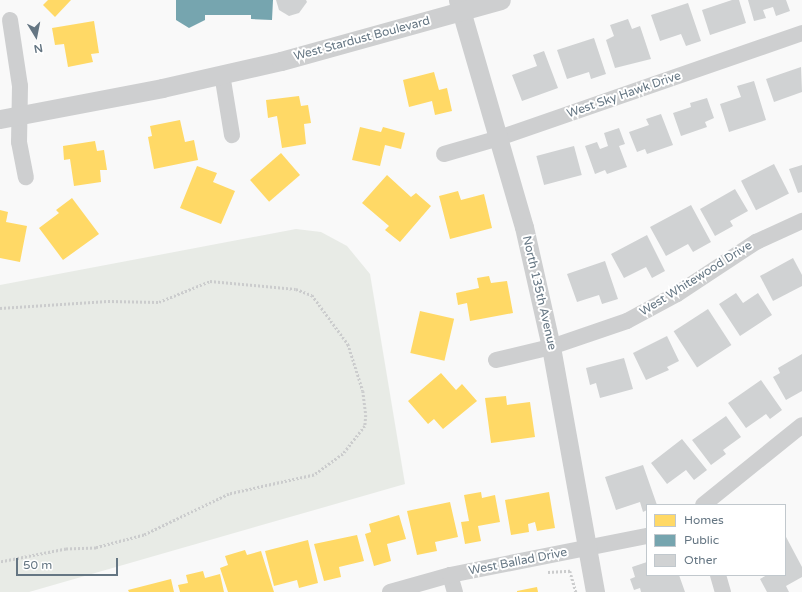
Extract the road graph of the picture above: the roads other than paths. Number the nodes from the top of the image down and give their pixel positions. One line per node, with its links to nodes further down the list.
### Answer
1 (501, 0): 2 (street, West Stardust Boulevard)
2 (460, 6): 5 (street, West Stardust Boulevard); 9 (street, North 135th Avenue)
3 (10, 20): 6 (street)
4 (802, 33): 9 (street, West Sky Hawk Drive)
5 (222, 74): 6 (street, West Stardust Boulevard); 8 (street)
6 (20, 116): 7 (street, West Stardust Boulevard); 11 (street)
7 (0, 119)
8 (232, 135)
9 (499, 138): 10 (street, West Sky Hawk Drive); 13 (street, North 135th Avenue)
10 (444, 154)
11 (26, 177)
12 (802, 221): 13 (street, West Whitewood Drive)
13 (551, 347): 14 (street, West Whitewood Drive); 18 (street, North 135th Avenue)
14 (496, 360)
15 (802, 425): 16 (street)
16 (704, 504)
17 (646, 536): 18 (street, West Ballad Drive)
18 (586, 548): 19 (street, West Ballad Drive); 23 (street, North 135th Avenue)
19 (450, 575): 21 (street, West Ballad Drive); 22 (street)
20 (718, 576): 24 (street)
21 (390, 592)
22 (455, 592)
23 (595, 592)
24 (723, 592)

